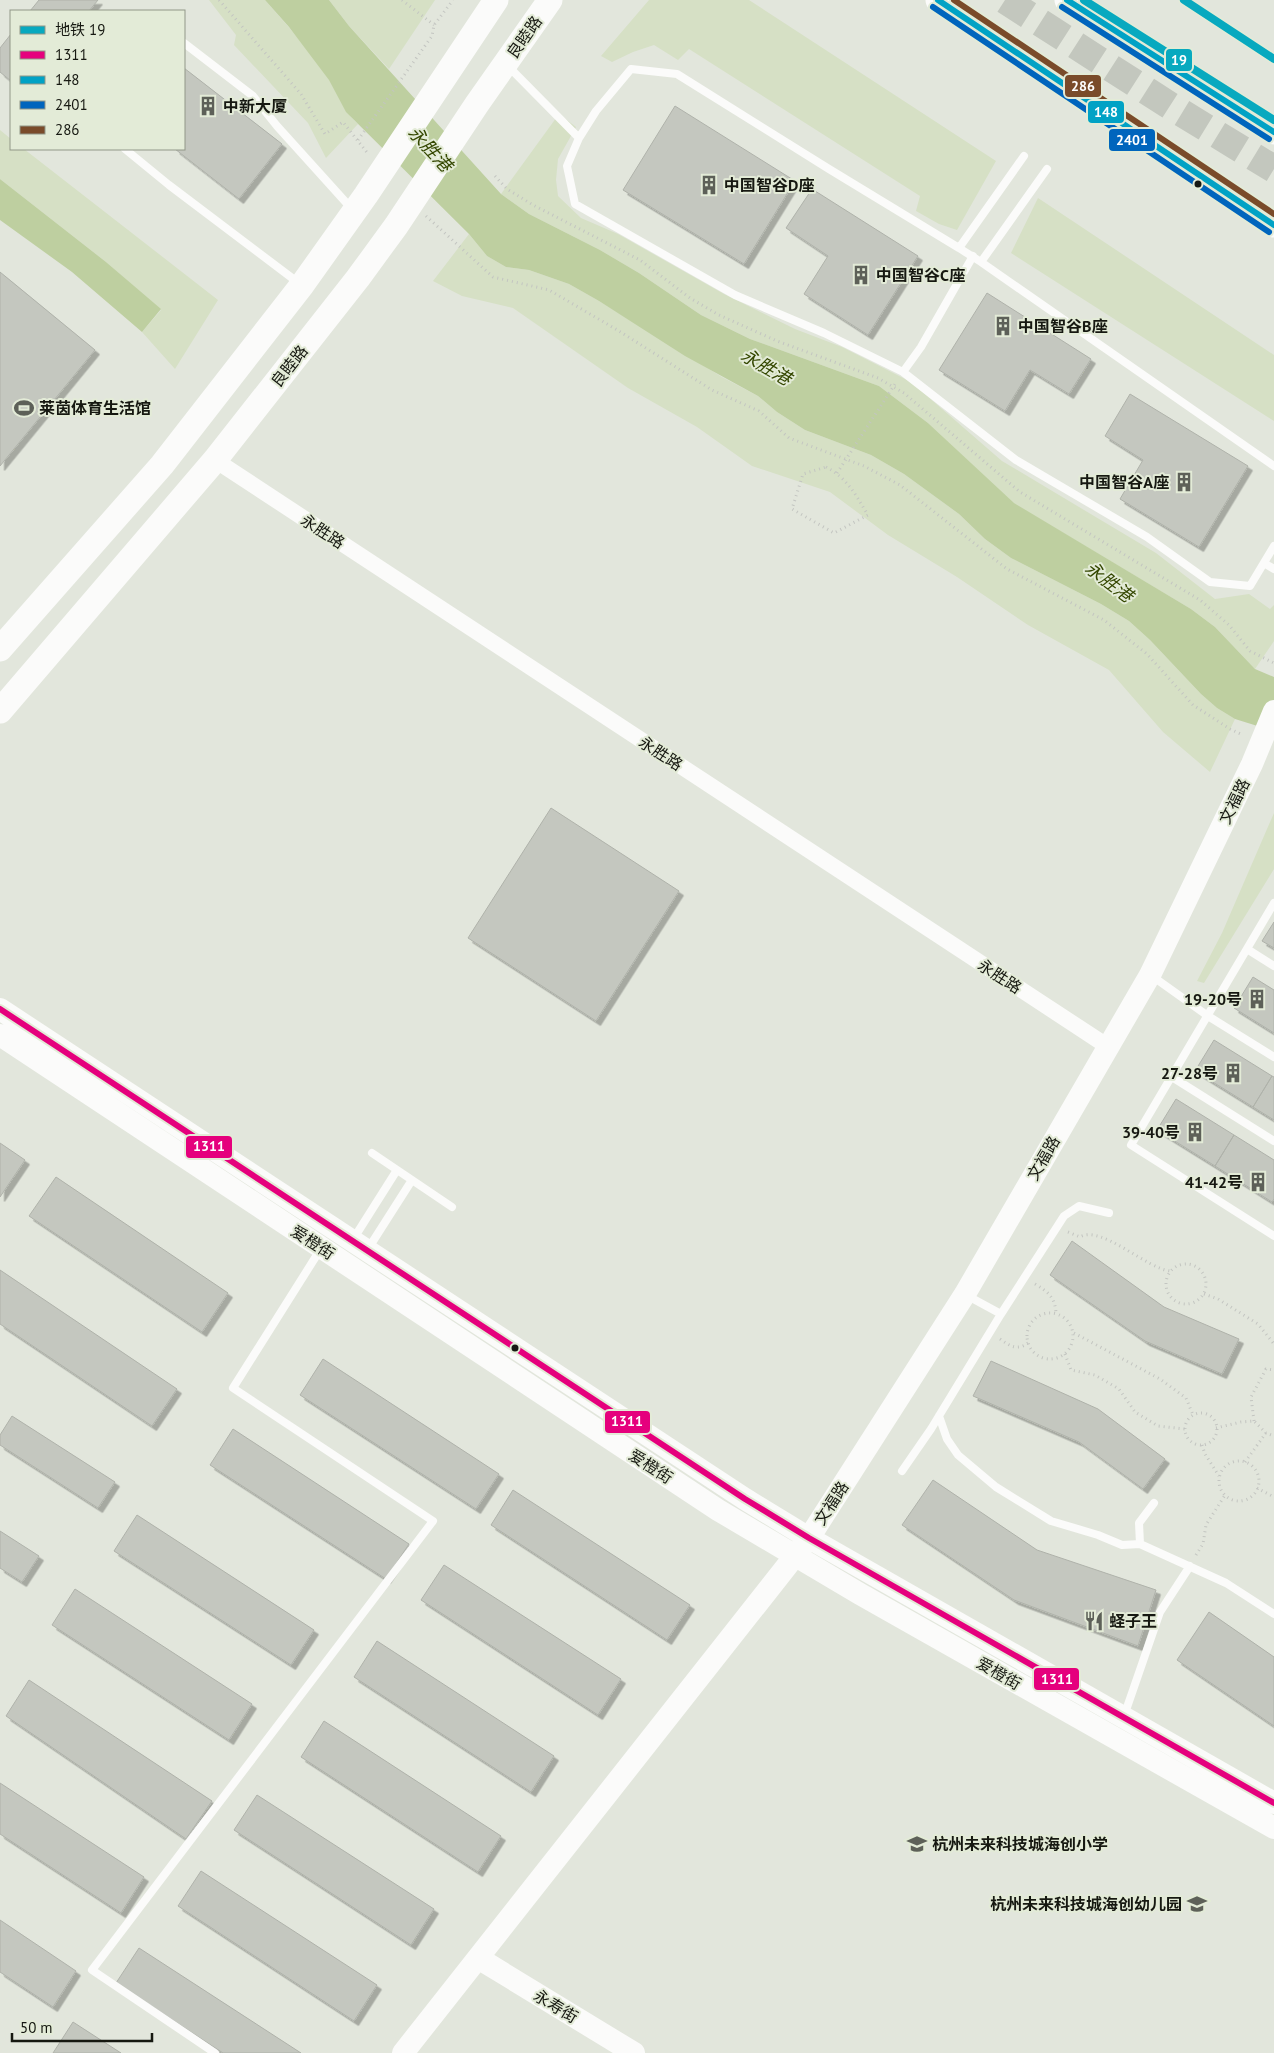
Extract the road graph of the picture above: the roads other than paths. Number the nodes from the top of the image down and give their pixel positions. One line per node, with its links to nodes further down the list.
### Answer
1 (496, 0): 12 (main road)
2 (550, 0): 6 (main road, 良睦路)
3 (938, 0): 13 (main road)
4 (1067, 0): 7 (main road)
5 (185, 44): 12 (lane)
6 (506, 64): 8 (lane); 19 (main road, 良睦路)
7 (1274, 132)
8 (579, 138): 14 (lane); 18 (lane)
9 (126, 150): 17 (lane)
10 (1024, 156): 14 (lane)
11 (1047, 169): 16 (lane)
12 (360, 203): 17 (main road)
13 (1274, 225)
14 (959, 248): 15 (lane)
15 (973, 256): 16 (lane); 18 (lane)
16 (981, 262): 20 (lane)
17 (302, 285): 24 (main road)
18 (903, 372): 22 (lane)
19 (215, 460): 25 (main road, 良睦路); 34 (street, 永胜路)
20 (1274, 466)
21 (1274, 546): 22 (lane)
22 (1264, 563): 23 (lane)
23 (1274, 569)
24 (0, 649)
25 (0, 711)
26 (1274, 711): 30 (street, 文福路)
27 (1274, 904): 28 (lane)
28 (1247, 949): 29 (lane); 32 (lane)
29 (1274, 966)
30 (1150, 975): 32 (lane); 34 (street, 文福路)
31 (0, 1009): 44 (street, 爱橙街)
32 (1208, 1016): 35 (lane); 36 (lane)
33 (0, 1035): 45 (street, 爱橙街)
34 (1107, 1046): 46 (street, 文福路)
35 (1274, 1057)
36 (1172, 1077): 37 (lane); 43 (lane)
37 (1274, 1140)
38 (372, 1153): 39 (lane)
39 (397, 1170): 40 (lane); 44 (lane)
40 (412, 1180): 41 (lane); 44 (lane)
41 (452, 1207)
42 (1109, 1213): 47 (lane)
43 (1274, 1236)
44 (359, 1246): 52 (street, 爱橙街)
45 (322, 1248): 52 (street, 爱橙街); 59 (lane)
46 (964, 1294): 47 (lane); 52 (street, 文福路)
47 (1001, 1314): 48 (lane)
48 (939, 1416): 49 (lane); 51 (lane)
49 (902, 1471)
50 (1154, 1503): 51 (lane)
51 (1140, 1544): 53 (lane)
52 (802, 1547): 55 (street, 爱橙街); 57 (street, 爱橙街); 58 (street, 文福路)
53 (1190, 1566): 54 (lane); 55 (lane)
54 (1274, 1614)
55 (1123, 1718): 56 (street, 爱橙街)
56 (1274, 1803)
57 (1274, 1828)
58 (478, 1958): 60 (street, 文福路); 61 (street, 永寿街)
59 (215, 2053)
60 (403, 2053)
61 (634, 2053)

